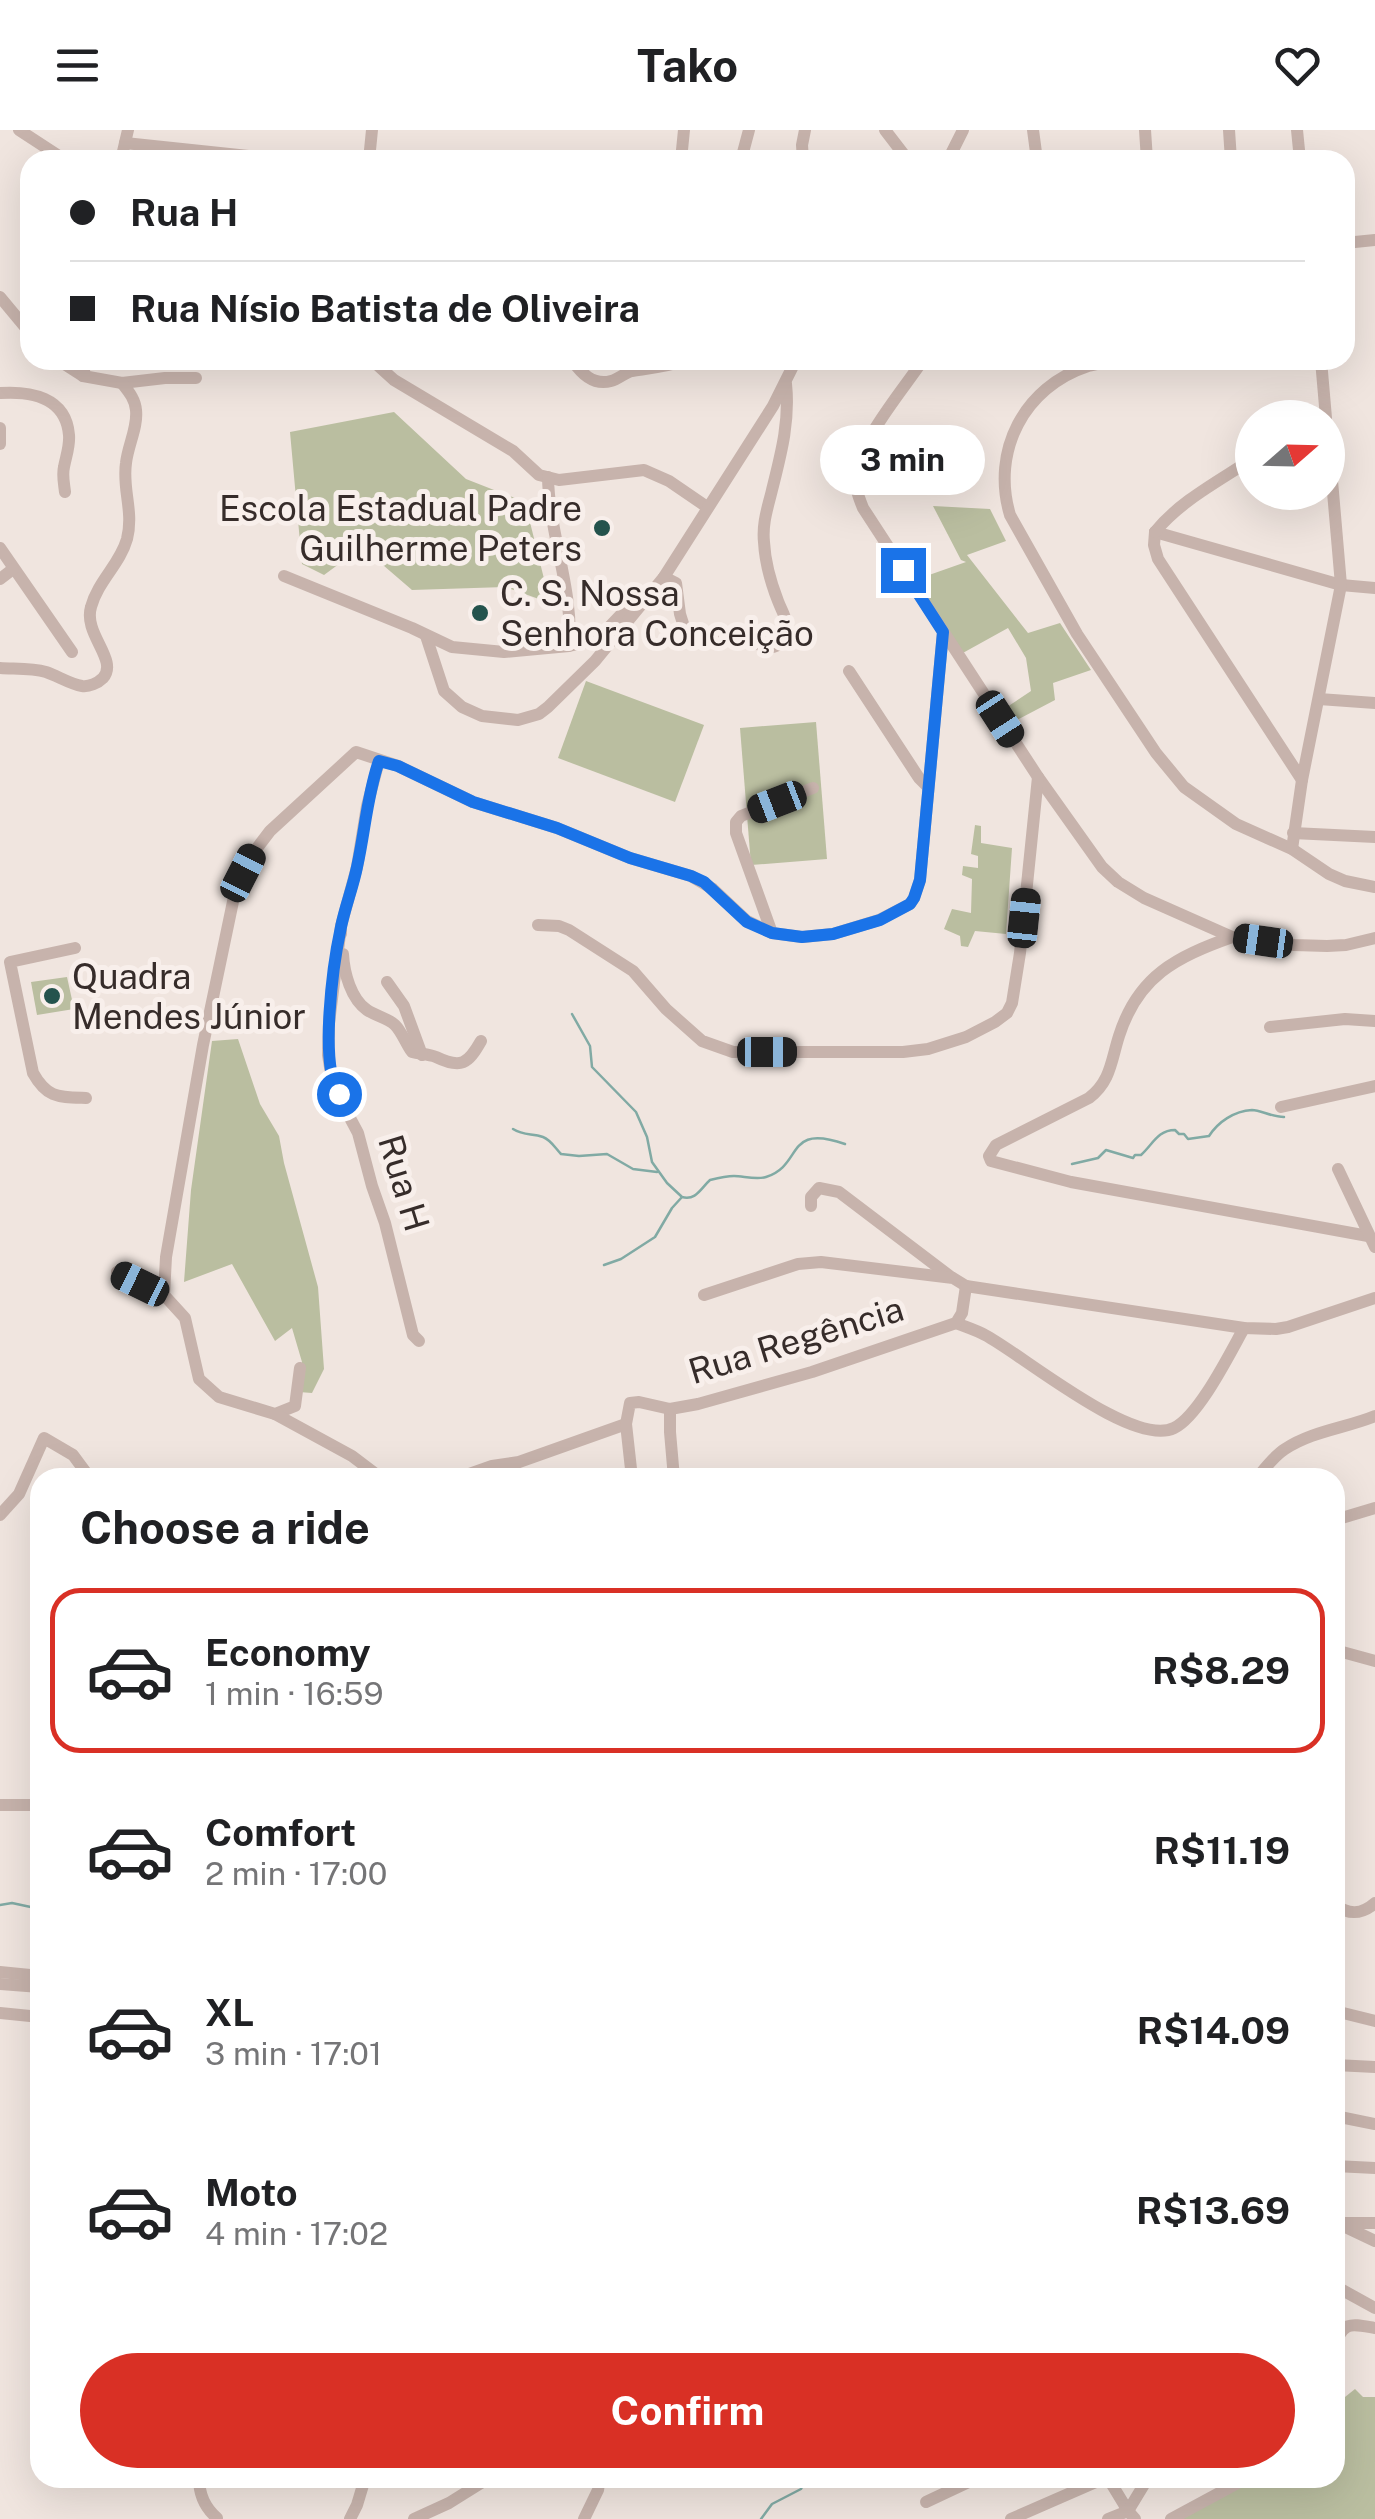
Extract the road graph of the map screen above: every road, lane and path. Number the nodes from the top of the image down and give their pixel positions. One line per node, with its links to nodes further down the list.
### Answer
1 (18, 130): 3 (street)
2 (126, 136): 4 (street)
3 (50, 150)
4 (220, 150)
5 (0, 298): 6 (street)
6 (20, 321)
7 (74, 370): 16 (street)
8 (84, 370): 16 (street)
9 (383, 370): 25 (street)
10 (580, 370): 11 (street)
11 (642, 370)
12 (790, 370): 18 (street)
13 (916, 370): 38 (street)
14 (1078, 370): 53 (street)
15 (1322, 370): 21 (street)
16 (83, 376): 19 (street)
17 (196, 378): 19 (street)
18 (786, 378): 27 (street); 33 (street)
19 (122, 383): 42 (street)
20 (0, 393): 26 (street)
21 (1324, 400)
22 (0, 428): 23 (street)
23 (0, 444)
24 (1235, 470): 29 (street)
25 (548, 477): 27 (street); 40 (street)
26 (65, 492)
27 (707, 507): 33 (street)
28 (1335, 510): 35 (street)
29 (1155, 532): 35 (street); 48 (street)
30 (0, 548): 31 (street)
31 (14, 569): 34 (street); 41 (street)
32 (284, 576): 39 (street)
33 (664, 576): 39 (street)
34 (0, 579)
35 (1341, 585): 36 (street); 44 (street)
36 (1375, 588)
37 (635, 600): 40 (street)
38 (943, 632): 47 (street); 49 (street)
39 (426, 636): 40 (street)
40 (569, 646)
41 (72, 652)
42 (7, 668)
43 (849, 672): 49 (street)
44 (1319, 699): 45 (street); 48 (street)
45 (1375, 703)
46 (379, 761): 56 (street); 57 (street); 75 (street)
47 (1038, 777): 55 (street); 58 (street)
48 (1302, 780): 51 (street)
49 (927, 786): 57 (street)
50 (813, 788): 57 (street)
51 (1292, 833): 52 (street); 53 (street)
52 (1375, 837)
53 (1292, 849): 54 (street)
54 (1375, 887)
55 (538, 925)
56 (341, 926): 65 (street); 80 (street, Rua H)
57 (772, 933)
58 (1232, 937): 59 (street); 71 (street)
59 (1375, 938)
60 (75, 948): 67 (street)
61 (387, 982): 65 (street)
62 (1375, 1021): 63 (street)
63 (1270, 1027)
64 (481, 1041): 65 (street)
65 (422, 1055)
66 (1375, 1086): 68 (street)
67 (86, 1098)
68 (1281, 1107)
69 (1338, 1169): 71 (street)
70 (811, 1206): 73 (street)
71 (1372, 1241)
72 (117, 1272): 75 (street)
73 (952, 1278): 74 (street); 76 (street)
74 (966, 1286): 78 (street, Rua Regência); 79 (street)
75 (164, 1295): 83 (street)
76 (704, 1296)
77 (1375, 1298): 79 (street)
78 (956, 1323): 79 (street); 82 (street, Rua Regência)
79 (1244, 1328)
80 (419, 1340)
81 (300, 1368): 83 (street)
82 (670, 1408): 85 (street, Rua Regência); 91 (street)
83 (275, 1414): 88 (street)
84 (1375, 1416): 92 (street)
85 (626, 1424): 89 (street); 90 (street)
86 (31, 1468): 87 (street)
87 (83, 1468)
88 (368, 1468)
89 (486, 1468)
90 (631, 1468)
91 (673, 1468)
92 (1266, 1468)
93 (30, 1469): 95 (street)
94 (1375, 1508): 96 (street)
95 (0, 1515)
96 (1345, 1517)
97 (1345, 1653): 98 (street)
98 (1375, 1661)
99 (0, 1805): 100 (street)
100 (30, 1806)
101 (1375, 1903): 102 (street)
102 (1345, 1911)
103 (0, 1972): 104 (street)
104 (30, 1975)
105 (0, 1984): 106 (street)
106 (30, 1986)
107 (0, 2013): 109 (street)
108 (1345, 2013): 110 (street)
109 (30, 2016)
110 (1375, 2021)
111 (1345, 2066): 112 (street)
112 (1375, 2067)
113 (1345, 2118): 114 (street)
114 (1375, 2124)
115 (1345, 2166): 116 (street)
116 (1375, 2168)
117 (1345, 2222): 118 (street)
118 (1375, 2222)
119 (1345, 2226): 120 (street)
120 (1375, 2241)
121 (1345, 2292): 122 (street)
122 (1375, 2308)
123 (1345, 2327): 124 (street)
124 (1375, 2328)
125 (199, 2488): 136 (street)
126 (362, 2488): 137 (street)
127 (474, 2488): 138 (street)
128 (598, 2488): 139 (street)
129 (956, 2488): 134 (street)
130 (1083, 2488): 140 (street)
131 (1113, 2488): 135 (street)
132 (1144, 2488): 135 (street)
133 (1228, 2488): 142 (street)
134 (926, 2502)
135 (1132, 2515): 141 (street)
136 (216, 2518)
137 (350, 2519)
138 (414, 2519)
139 (584, 2519)
140 (1010, 2519)
141 (1108, 2519)
142 (1172, 2519)

